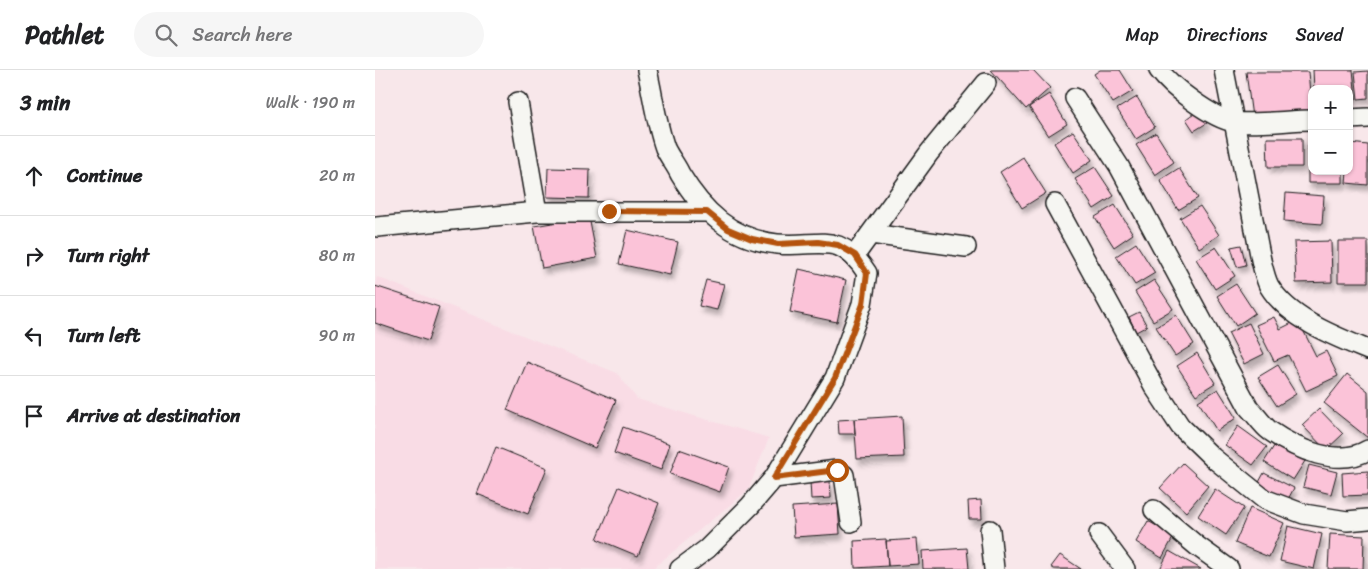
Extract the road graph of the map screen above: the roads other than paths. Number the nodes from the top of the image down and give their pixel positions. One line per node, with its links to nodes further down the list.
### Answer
1 (647, 70): 13 (street)
2 (1159, 70): 10 (street)
3 (1223, 70): 10 (street)
4 (985, 84): 15 (street)
5 (1075, 98): 19 (street)
6 (518, 102): 12 (street)
7 (1368, 118): 8 (street)
8 (1353, 119)
9 (1308, 120): 10 (street)
10 (1234, 122): 18 (street)
11 (1055, 204): 22 (street)
12 (537, 212): 13 (street); 14 (street)
13 (707, 212): 17 (street)
14 (377, 227)
15 (871, 234): 16 (street); 17 (street)
16 (966, 247)
17 (855, 255): 20 (street)
18 (1368, 350)
19 (1368, 450)
20 (774, 478): 23 (street); 26 (street)
21 (1155, 510): 29 (street)
22 (1368, 519)
23 (851, 522)
24 (990, 530): 27 (street)
25 (1099, 534): 28 (street)
26 (680, 569)
27 (994, 569)
28 (1125, 569)
29 (1229, 569)

